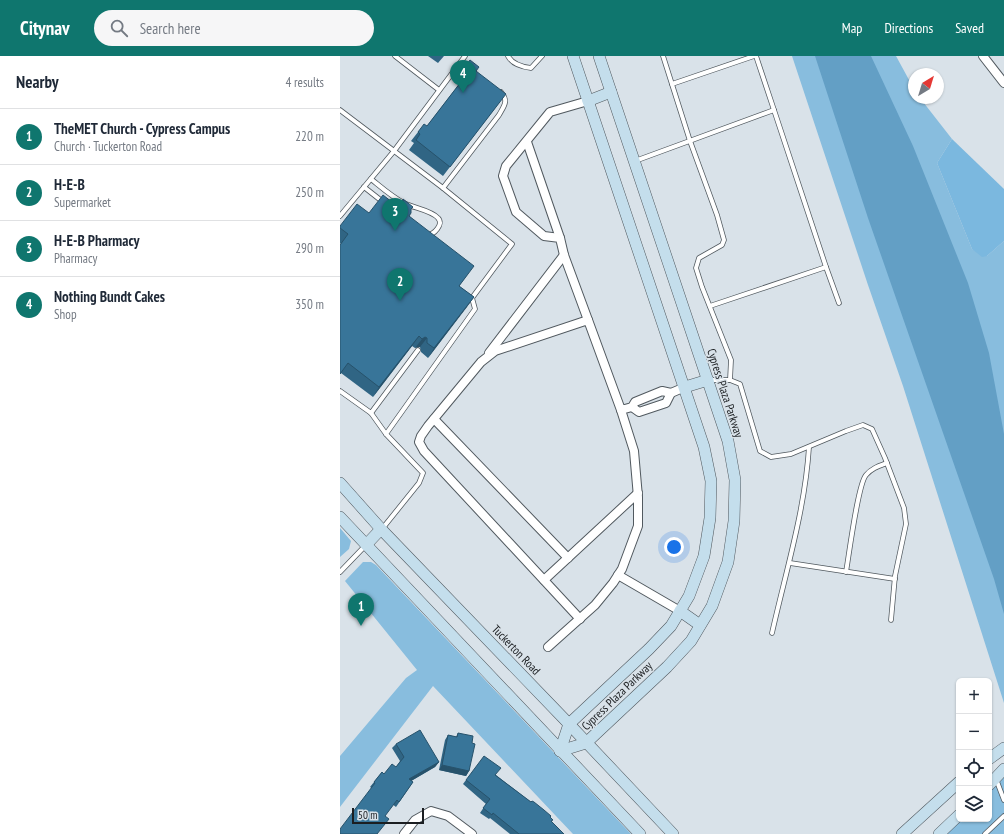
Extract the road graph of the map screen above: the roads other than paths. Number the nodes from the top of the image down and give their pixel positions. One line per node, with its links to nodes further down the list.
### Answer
1 (395, 56): 15 (lane)
2 (465, 56): 10 (lane)
3 (508, 56): 4 (lane)
4 (542, 56)
5 (573, 56): 17 (street, Cypress Plaza Parkway)
6 (599, 56): 16 (street, Cypress Plaza Parkway)
7 (663, 56): 13 (lane)
8 (755, 56): 13 (lane); 19 (lane)
9 (983, 56): 12 (street)
10 (461, 61): 11 (lane); 15 (lane)
11 (467, 66)
12 (1004, 83)
13 (672, 84): 20 (lane)
14 (497, 89): 26 (lane)
15 (440, 90): 22 (lane)
16 (611, 92): 17 (street); 23 (street, Cypress Plaza Parkway)
17 (588, 101): 21 (street); 40 (street, Cypress Plaza Parkway)
18 (340, 110): 22 (lane)
19 (774, 110): 20 (lane); 32 (lane)
20 (690, 141): 23 (lane); 34 (lane)
21 (527, 142): 30 (street); 30 (street)
22 (394, 151): 24 (lane); 26 (lane)
23 (634, 161): 38 (street, Cypress Plaza Parkway)
24 (371, 179): 25 (lane); 29 (lane)
25 (364, 187): 27 (lane); 28 (lane)
26 (443, 188): 47 (lane)
27 (388, 206)
28 (340, 216)
29 (421, 232)
30 (560, 238): 31 (street)
31 (564, 255): 35 (street); 37 (street)
32 (826, 267): 33 (lane); 34 (lane)
33 (839, 303)
34 (710, 306): 39 (lane)
35 (588, 320): 37 (street); 44 (street)
36 (418, 350): 45 (lane)
37 (487, 356): 46 (street)
38 (708, 380): 39 (lane); 40 (street); 65 (street, Cypress Plaza Parkway)
39 (730, 380): 48 (lane)
40 (685, 387): 42 (street); 62 (street, Cypress Plaza Parkway)
41 (340, 391): 45 (lane)
42 (671, 393): 43 (street); 43 (street)
43 (632, 407): 44 (street)
44 (621, 410): 51 (street)
45 (371, 413): 47 (lane)
46 (434, 419): 55 (street); 61 (street)
47 (386, 434): 53 (lane)
48 (809, 447): 49 (lane); 56 (lane)
49 (887, 463): 58 (lane); 60 (lane)
50 (340, 483): 53 (street, Tuckerton Road)
51 (638, 493): 55 (street); 59 (street)
52 (340, 517): 54 (street)
53 (381, 529): 54 (street); 68 (street, Tuckerton Road)
54 (366, 545): 57 (lane); 71 (street)
55 (568, 558): 61 (street)
56 (790, 563): 58 (lane); 66 (lane)
57 (340, 572)
58 (846, 572): 60 (lane)
59 (618, 575): 62 (street); 63 (street)
60 (895, 579): 64 (lane)
61 (544, 580): 63 (street)
62 (680, 611): 65 (street); 68 (street, Cypress Plaza Parkway)
63 (580, 619): 67 (street)
64 (891, 620)
65 (700, 625): 69 (street, Cypress Plaza Parkway)
66 (772, 633)
67 (548, 647)
68 (569, 724): 69 (street, Tuckerton Road); 71 (street, Cypress Plaza Parkway)
69 (586, 743): 71 (street, Cypress Plaza Parkway); 82 (street, Tuckerton Road)
70 (1004, 748): 72 (street)
71 (560, 751): 81 (street)
72 (992, 757)
73 (1004, 769): 74 (street)
74 (992, 782): 76 (lane)
75 (956, 785): 83 (street)
76 (1004, 800)
77 (1004, 816): 85 (lane)
78 (956, 818): 84 (street)
79 (404, 834): 80 (street)
80 (472, 834)
81 (640, 834)
82 (673, 834)
83 (902, 834)
84 (939, 834)
85 (985, 834)

